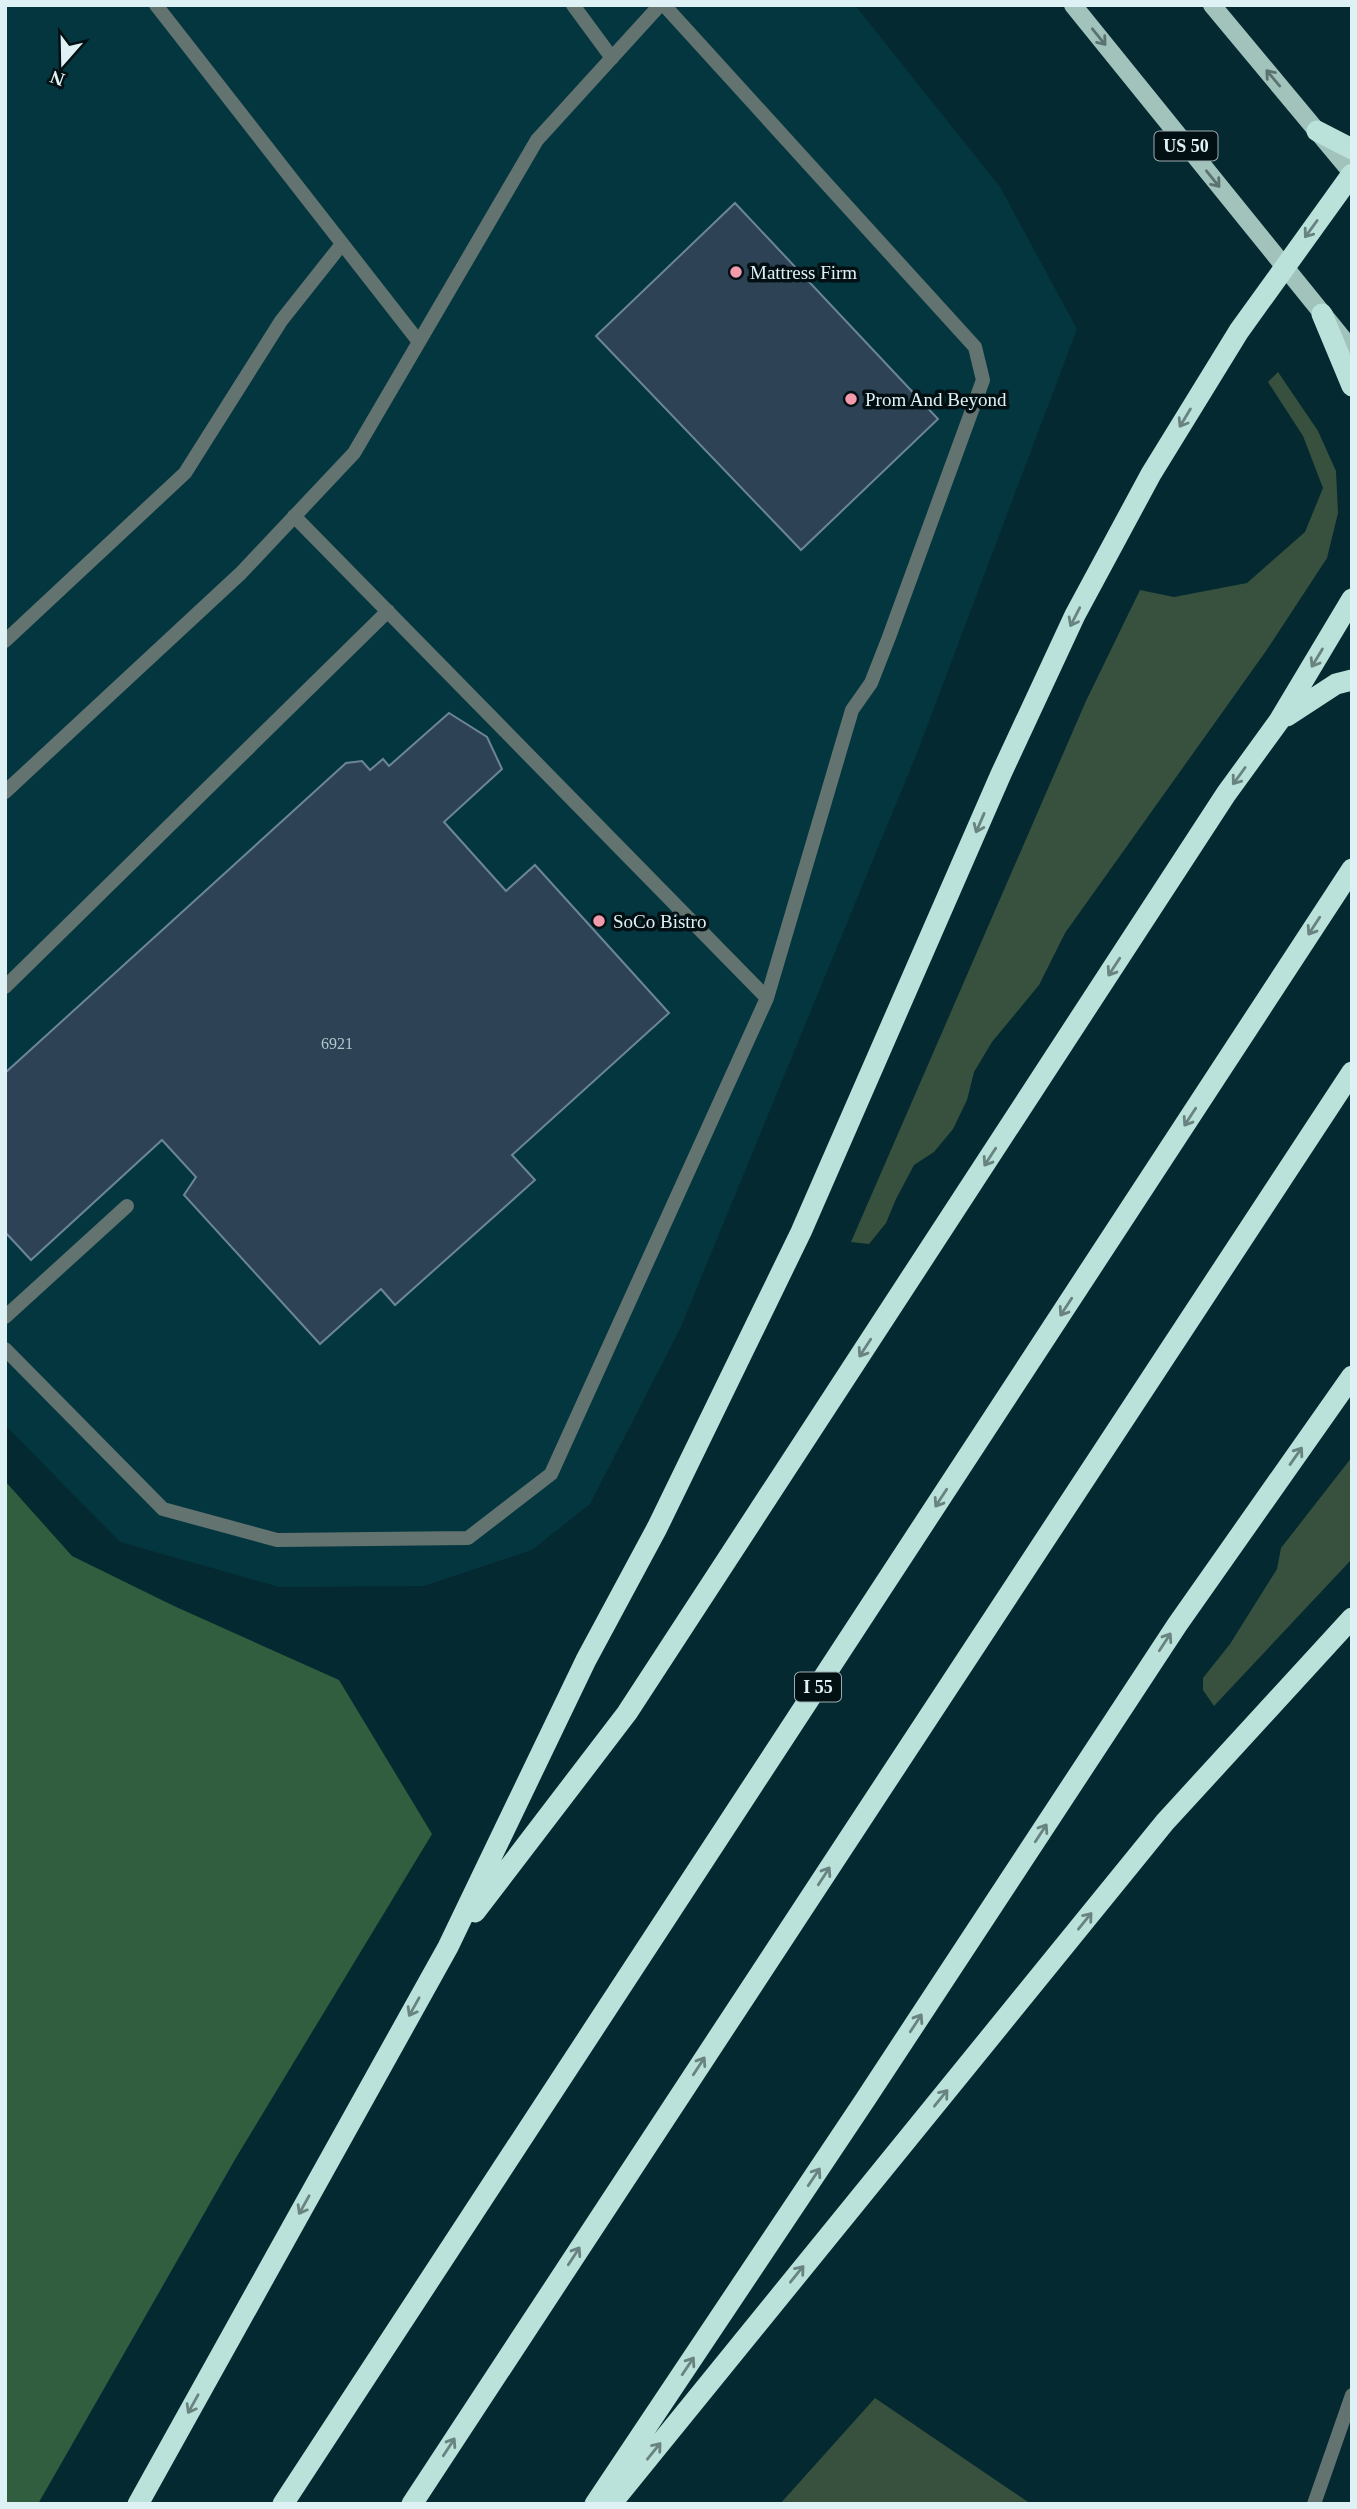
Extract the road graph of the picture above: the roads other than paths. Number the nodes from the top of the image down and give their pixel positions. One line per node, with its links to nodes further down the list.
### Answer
1 (156, 5): 10 (lane)
2 (573, 5): 6 (lane)
3 (662, 5): 6 (lane); 24 (lane)
4 (1073, 5): 11 (main road, US 50, one-way to 11)
5 (1212, 5): 7 (main road, one-way to 5)
6 (612, 58): 12 (lane)
7 (1317, 131): 8 (highway); 9 (main road)
8 (1352, 149)
9 (1352, 174): 31 (highway, one-way to 31)
10 (342, 244): 12 (lane); 18 (lane)
11 (1322, 314): 13 (main road, US 50); 14 (highway)
12 (419, 342): 15 (lane)
13 (1352, 350)
14 (1352, 386)
15 (294, 516): 17 (lane); 21 (lane)
16 (1352, 599): 20 (highway, one-way to 20)
17 (388, 611): 23 (lane); 24 (lane)
18 (5, 641)
19 (1352, 680): 20 (highway)
20 (1279, 721): 31 (highway, one-way to 31)
21 (5, 792)
22 (1352, 869): 34 (highway, I 55, one-way to 34)
23 (5, 987)
24 (767, 998): 28 (lane)
25 (1352, 1072): 35 (highway, one-way to 25)
26 (127, 1206): 27 (lane)
27 (5, 1317)
28 (5, 1349)
29 (1352, 1376): 36 (highway, one-way to 29)
30 (1352, 1618): 37 (highway, one-way to 30)
31 (448, 1947): 33 (highway, one-way to 33)
32 (1352, 2395): 38 (lane)
33 (138, 2504)
34 (283, 2504)
35 (412, 2504)
36 (595, 2504)
37 (611, 2504)
38 (1314, 2504)

